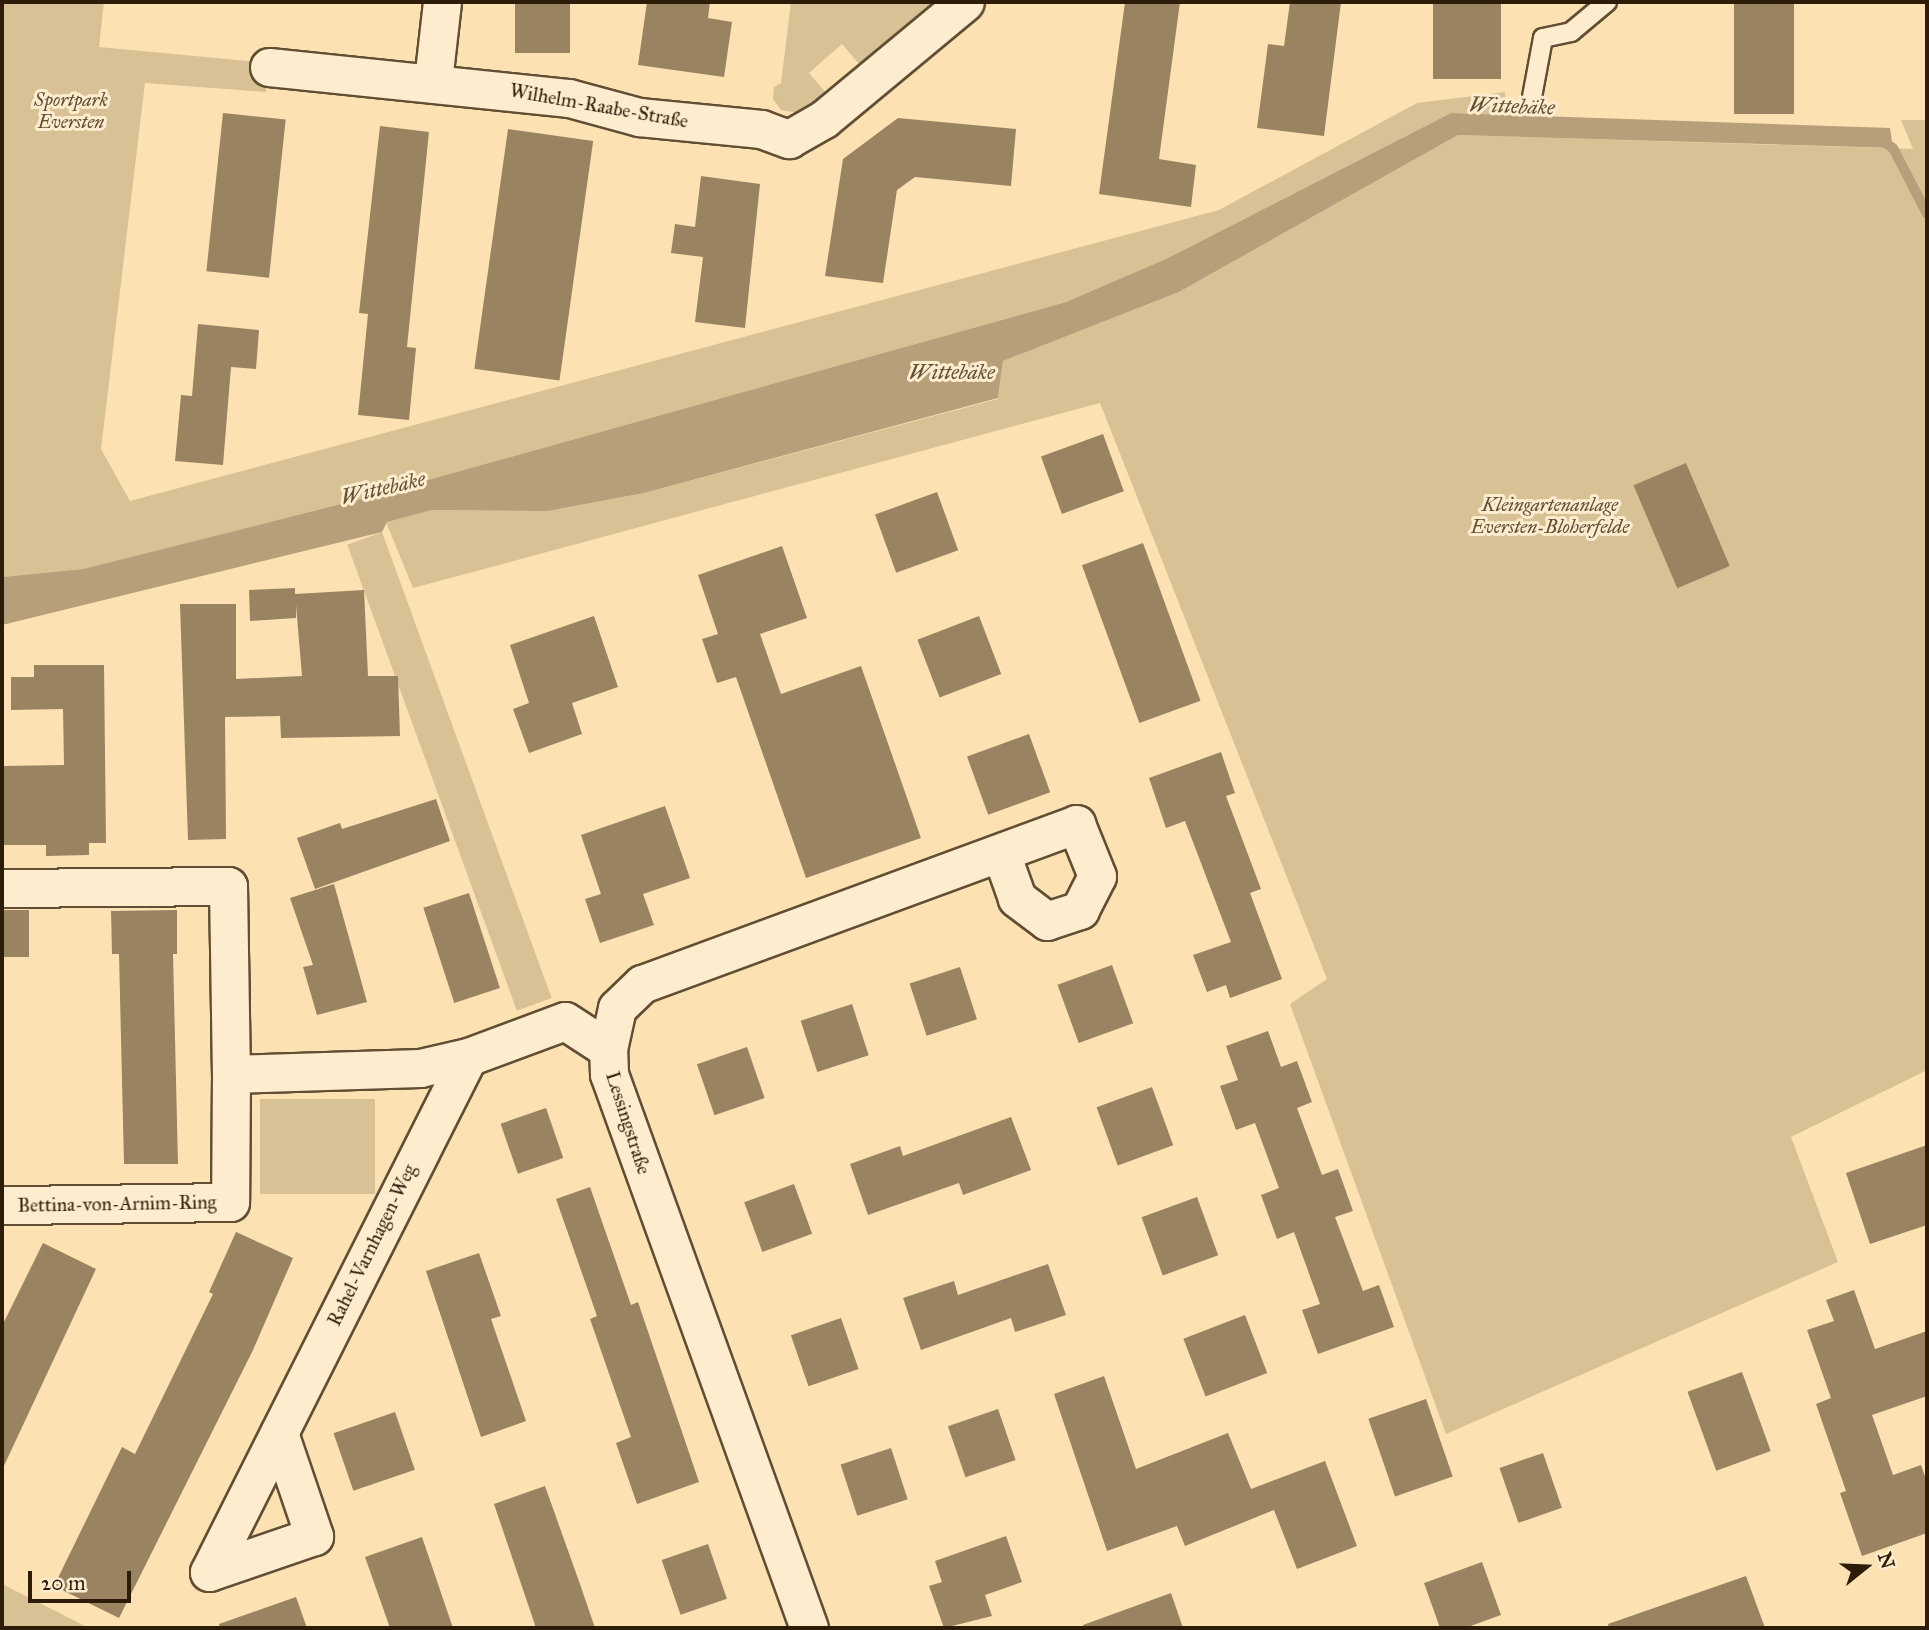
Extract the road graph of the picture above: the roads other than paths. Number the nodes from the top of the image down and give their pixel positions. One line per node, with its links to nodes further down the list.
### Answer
1 (442, 2): 5 (street)
2 (965, 2): 5 (street, Wilhelm-Raabe-Straße)
3 (1607, 2): 6 (lane)
4 (269, 67): 5 (street, Wilhelm-Raabe-Straße)
5 (433, 81)
6 (1532, 97)
7 (1001, 853): 9 (street, Lessingstraße)
8 (2, 888): 11 (street, Bettina-von-Arnim-Ring)
9 (608, 1049): 10 (street); 14 (street, Lessingstraße)
10 (468, 1057): 11 (street); 13 (street, Rahel-Varnhagen-Weg)
11 (231, 1074): 12 (street, Bettina-von-Arnim-Ring)
12 (2, 1205)
13 (279, 1433)
14 (809, 1628)

